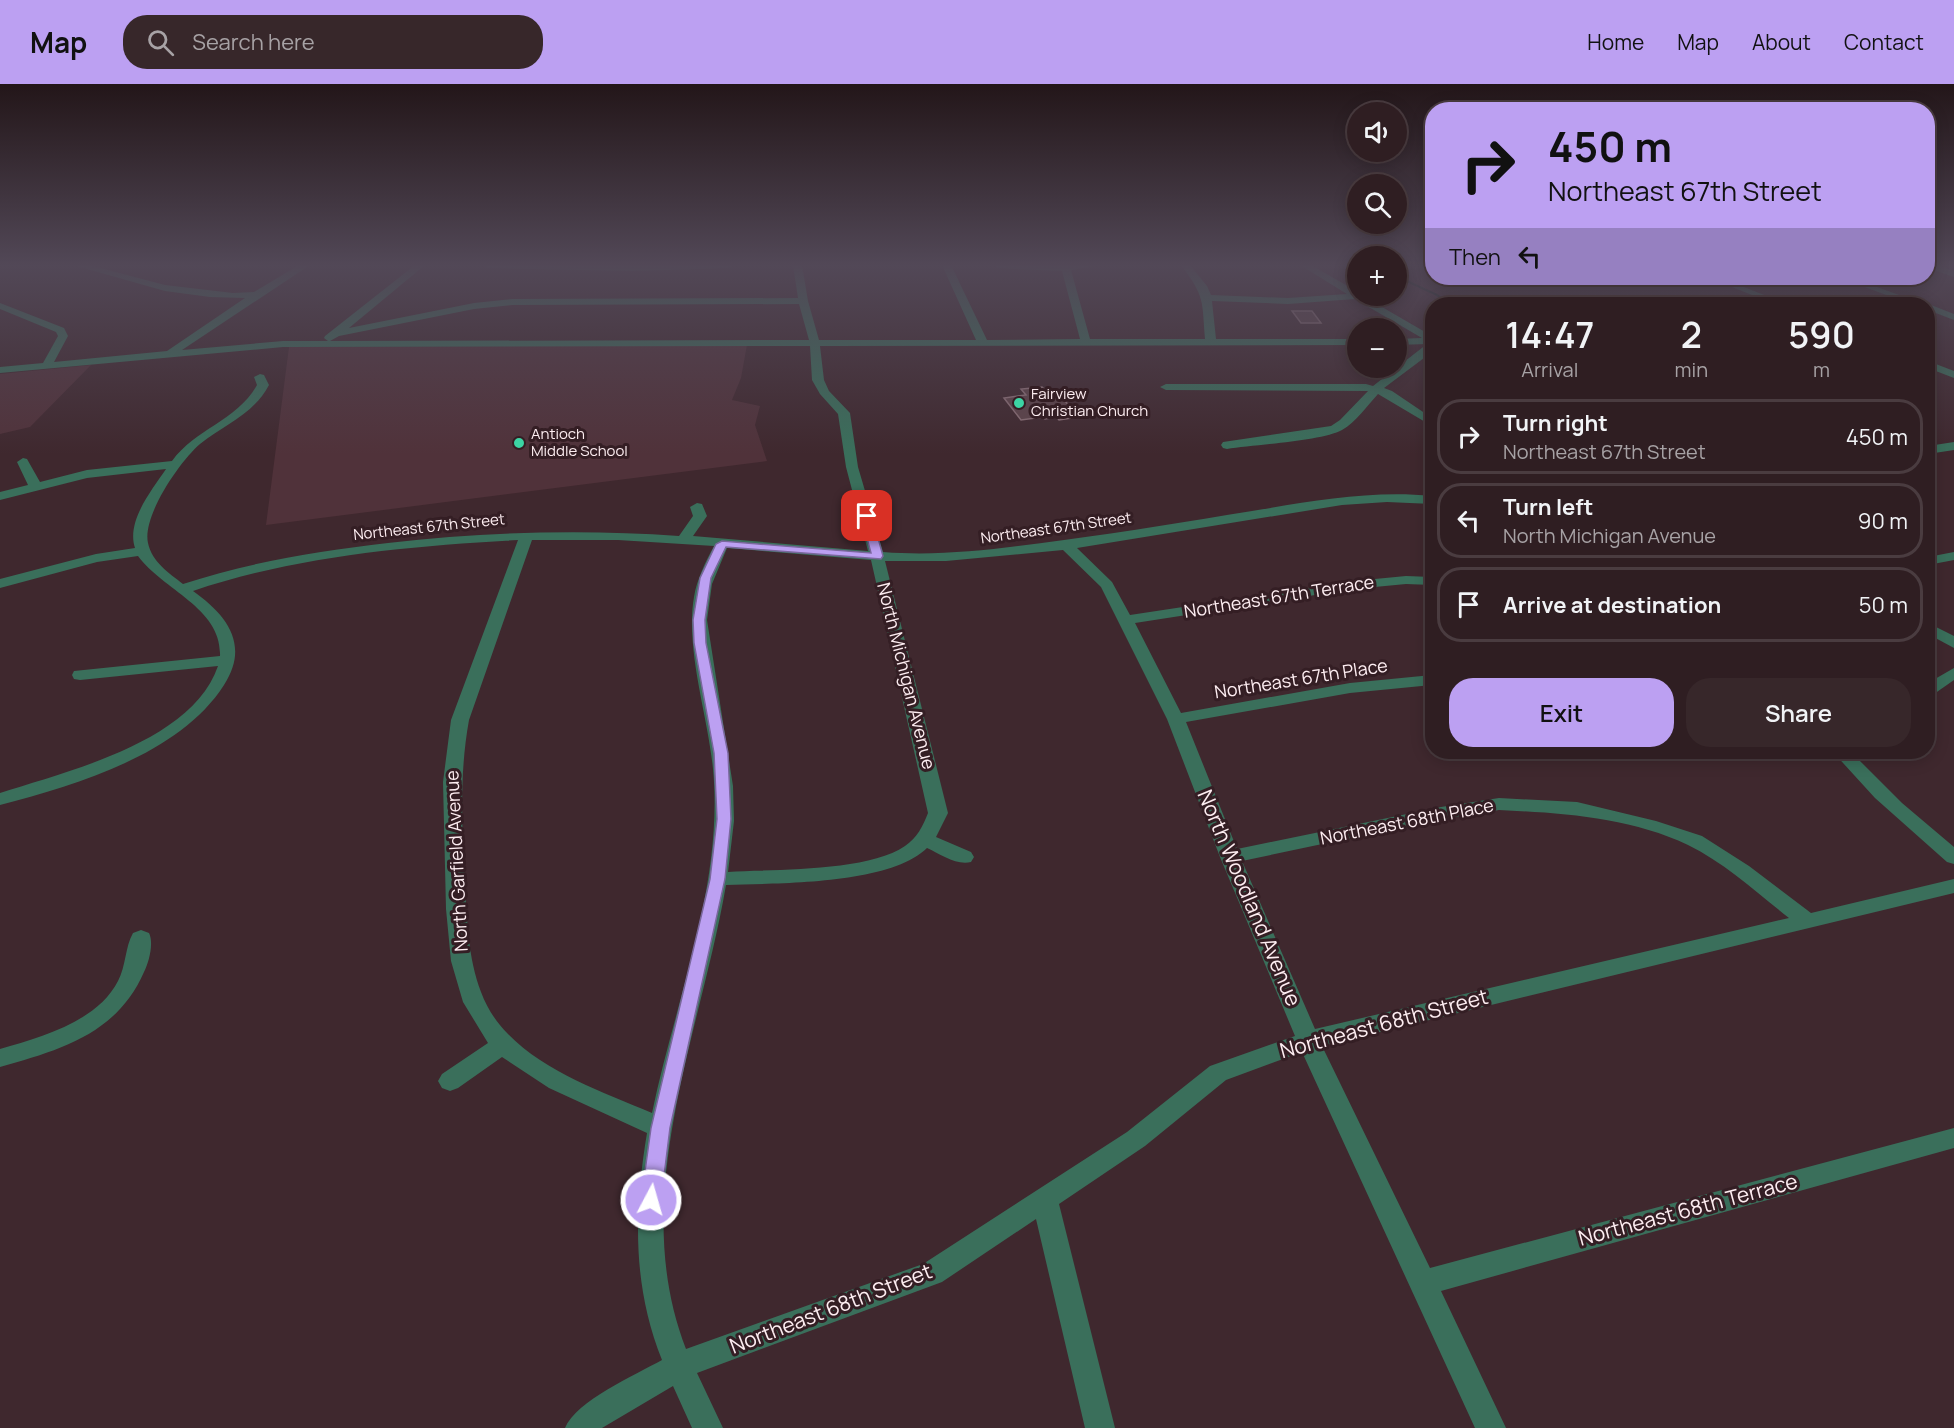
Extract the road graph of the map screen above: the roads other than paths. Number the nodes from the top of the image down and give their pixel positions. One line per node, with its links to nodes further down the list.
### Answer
1 (54, 328): 22 (street)
2 (208, 328): 21 (street)
3 (344, 328): 10 (street)
4 (367, 328): 10 (street)
5 (811, 328): 16 (street, North Michigan Avenue)
6 (975, 328): 17 (street)
7 (1082, 328): 18 (street)
8 (1210, 328): 19 (street)
9 (1409, 328): 11 (street)
10 (336, 334): 15 (street)
11 (1425, 338)
12 (1347, 342): 19 (street)
13 (1407, 342): 14 (street)
14 (1425, 342)
15 (322, 343): 16 (street); 21 (street)
16 (815, 343): 17 (street); 44 (street, North Michigan Avenue)
17 (983, 343): 18 (street)
18 (1086, 343): 19 (street)
19 (1211, 343)
20 (1425, 352): 28 (street)
21 (169, 354): 22 (street)
22 (47, 365): 24 (street)
23 (1935, 367): 25 (street)
24 (0, 370)
25 (1954, 375)
26 (260, 377): 34 (street)
27 (1166, 387): 28 (street)
28 (1376, 389): 29 (street); 30 (street)
29 (1425, 418)
30 (1227, 445)
31 (1954, 446): 32 (street)
32 (1935, 449)
33 (24, 462): 35 (street)
34 (175, 464): 35 (street); 43 (street)
35 (35, 486): 36 (street)
36 (0, 496)
37 (1425, 500): 42 (street, Northeast 67th Street)
38 (698, 507): 40 (street)
39 (527, 535): 40 (street, Northeast 67th Street); 49 (street, Northeast 67th Street); 70 (street, North Garfield Avenue)
40 (683, 540): 41 (street, Northeast 67th Street)
41 (722, 544): 44 (street, Northeast 67th Street); 65 (street)
42 (1065, 544): 44 (street, Northeast 67th Street); 50 (street, North Woodland Avenue)
43 (142, 551): 48 (street); 49 (street)
44 (878, 556): 61 (street, North Michigan Avenue)
45 (1954, 556): 46 (street)
46 (1935, 560)
47 (1425, 581): 50 (street, Northeast 67th Terrace)
48 (0, 584)
49 (183, 590): 53 (street)
50 (1126, 621): 58 (street, North Woodland Avenue)
51 (1935, 632): 52 (street)
52 (1954, 643)
53 (228, 660): 55 (street); 60 (street)
54 (1954, 673): 57 (street)
55 (80, 675)
56 (1425, 681): 58 (street, Northeast 67th Place)
57 (1935, 685)
58 (1176, 719): 63 (street, North Woodland Avenue)
59 (1848, 759): 64 (street)
60 (0, 799)
61 (925, 840): 62 (street); 65 (street)
62 (964, 857)
63 (1230, 857): 67 (street, Northeast 68th Place); 69 (street, North Woodland Avenue)
64 (1954, 857)
65 (718, 879): 73 (street)
66 (1954, 886): 67 (street, Northeast 68th Street)
67 (1807, 921): 69 (street, Northeast 68th Street)
68 (141, 938): 71 (street)
69 (1308, 1040): 75 (street, Northeast 68th Street); 76 (street, North Woodland Avenue)
70 (503, 1044): 72 (street); 73 (street, North Garfield Avenue)
71 (0, 1058)
72 (450, 1081)
73 (660, 1128): 77 (street)
74 (1954, 1138): 76 (street, Northeast 68th Terrace)
75 (1045, 1200): 77 (street, Northeast 68th Street); 80 (street)
76 (1423, 1283): 81 (street, North Woodland Avenue)
77 (678, 1366): 78 (street, Northeast 68th Street); 79 (street)
78 (580, 1428)
79 (708, 1428)
80 (1100, 1428)
81 (1491, 1428)

